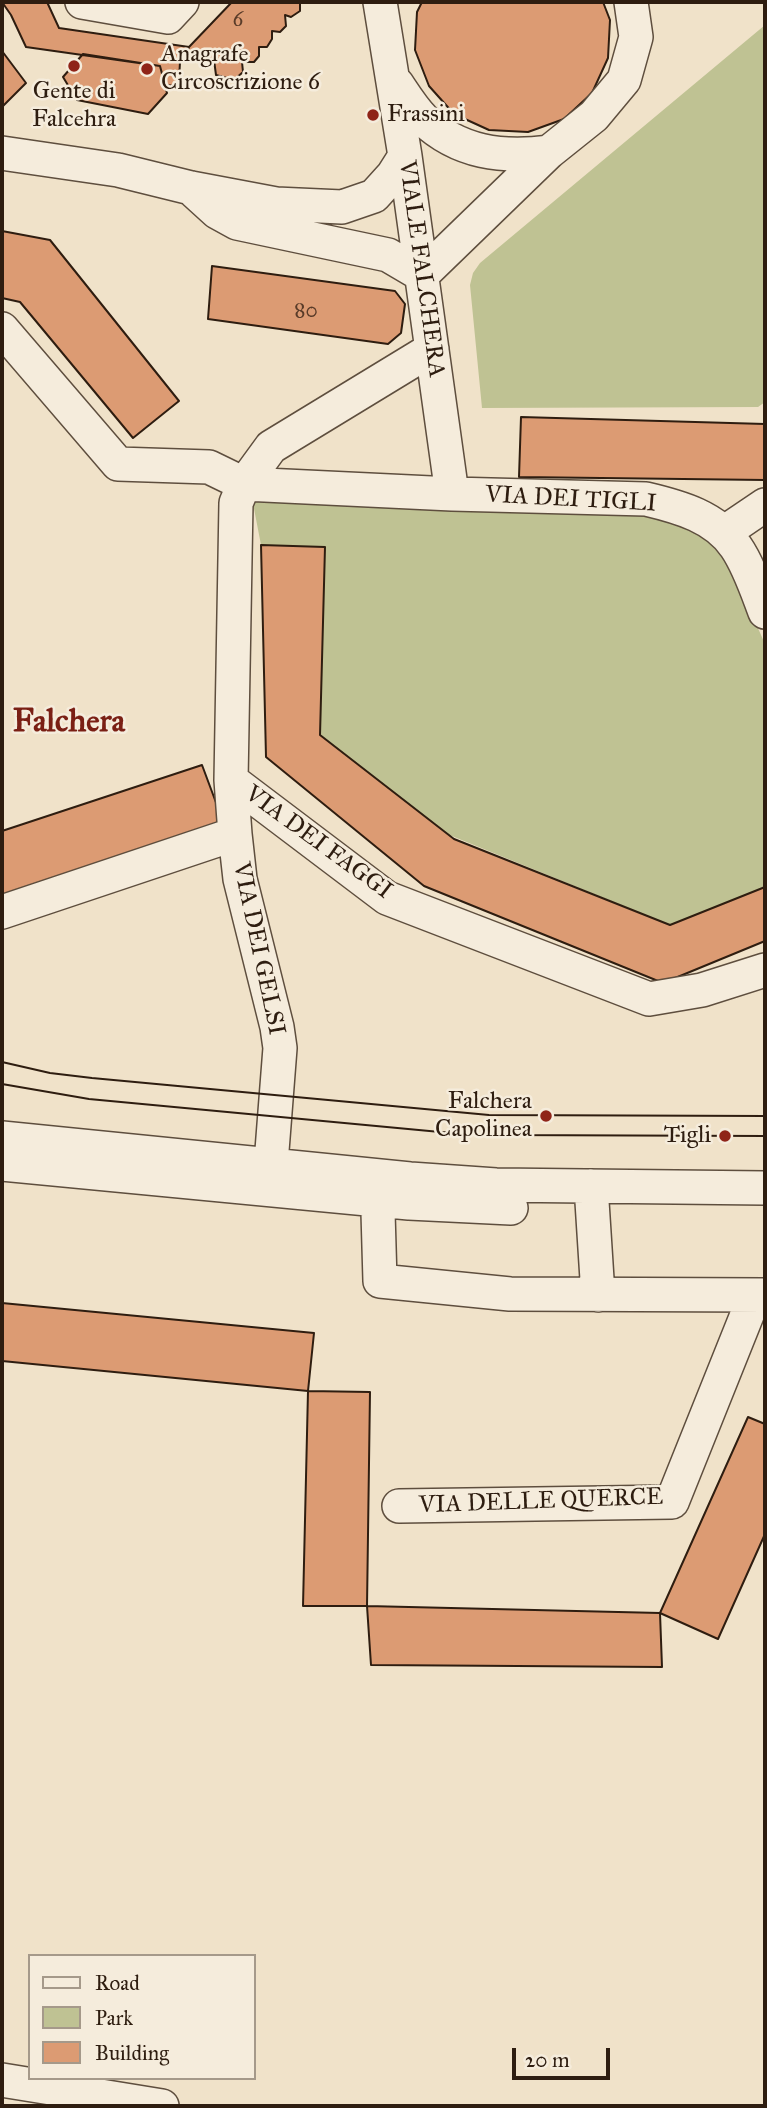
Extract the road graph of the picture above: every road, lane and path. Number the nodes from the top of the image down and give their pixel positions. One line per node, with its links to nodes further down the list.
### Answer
1 (82, 2): 2 (street)
2 (182, 2)
3 (380, 2): 5 (street, VIALE FALCHERA)
4 (631, 2): 6 (street)
5 (394, 80): 6 (street); 8 (street, VIALE FALCHERA)
6 (549, 152): 10 (street)
7 (2, 153): 9 (street)
8 (405, 156): 9 (street); 10 (street, VIALE FALCHERA)
9 (191, 188): 10 (street)
10 (422, 275): 12 (street, VIALE FALCHERA)
11 (2, 328): 13 (street)
12 (432, 349): 13 (street, VIA DEI FAGGI); 14 (street, VIALE FALCHERA)
13 (244, 484): 14 (street); 18 (street, VIA DEI FAGGI)
14 (452, 495): 16 (street, VIA DEI TIGLI)
15 (765, 505): 16 (street)
16 (725, 533): 17 (street, VIA DEI TIGLI)
17 (765, 612)
18 (231, 780): 19 (street, VIA DEI GELSI); 21 (street, VIA DEI FAGGI)
19 (235, 834): 20 (street, VIA DEI GELSI); 24 (street, VIA DEI GELSI)
20 (2, 912)
21 (765, 970)
22 (2, 1138): 24 (street)
23 (2, 1164): 24 (street)
24 (270, 1177): 25 (street)
25 (378, 1188): 27 (street); 29 (street, VIA DELLE QUERCE)
26 (765, 1188): 27 (street)
27 (592, 1198): 28 (street); 29 (street)
28 (765, 1210)
29 (598, 1295): 30 (street, VIA DELLE QUERCE)
30 (760, 1295): 31 (street, VIA DELLE QUERCE)
31 (399, 1506)
32 (2, 2080): 33 (street)
33 (162, 2106)

